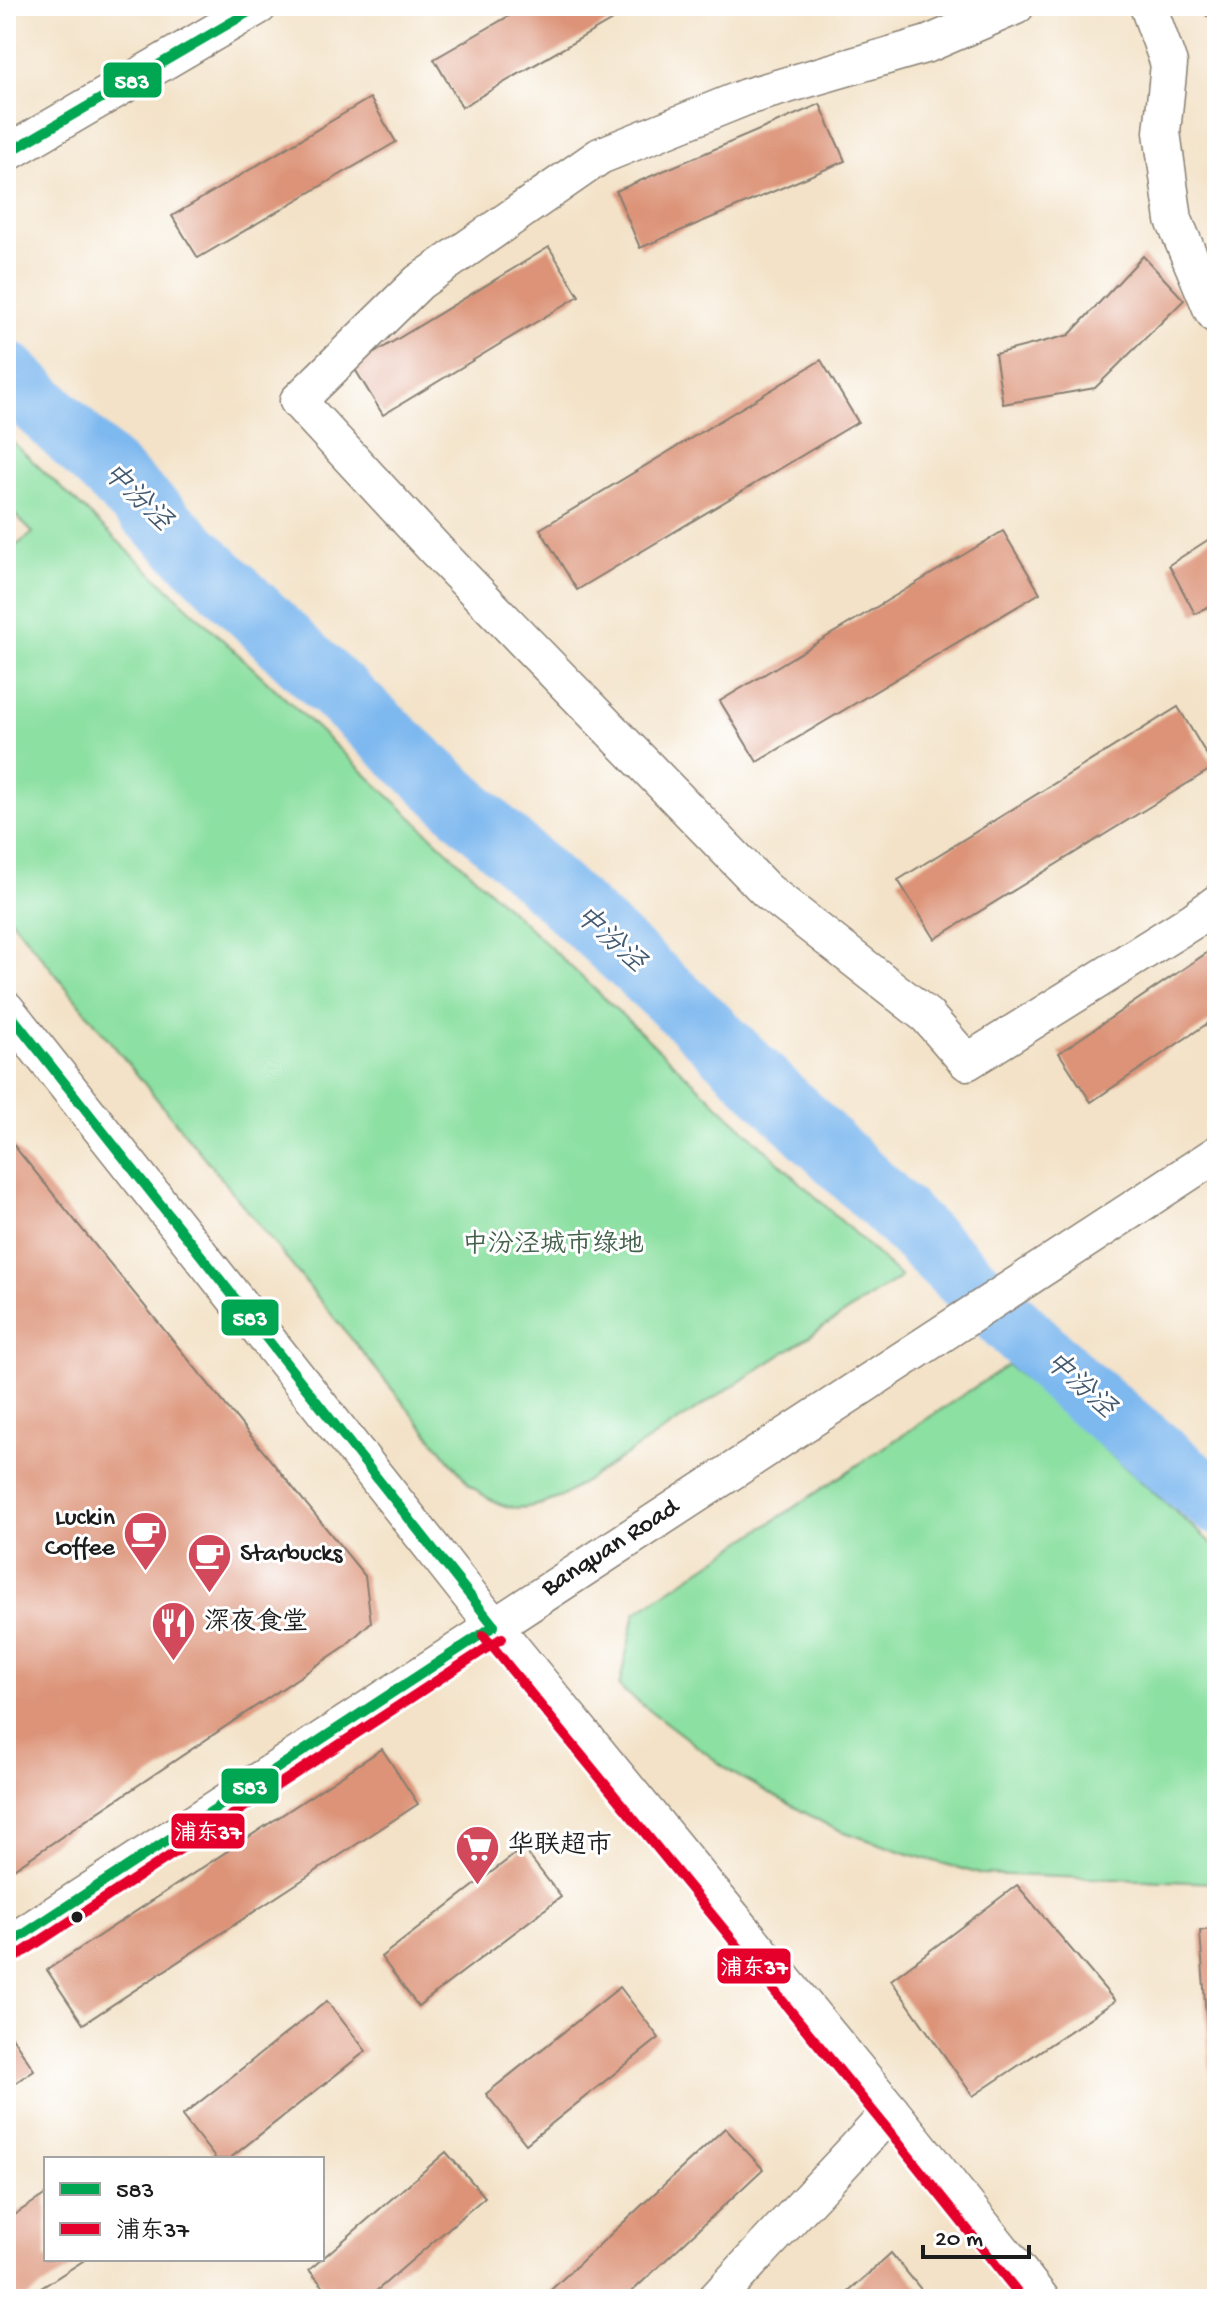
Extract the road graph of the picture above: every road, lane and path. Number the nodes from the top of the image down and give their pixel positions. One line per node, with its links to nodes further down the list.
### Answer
1 (259, 6): 4 (street)
2 (1016, 6): 6 (street)
3 (1148, 6): 5 (street)
4 (6, 154)
5 (1217, 316)
6 (1217, 903)
7 (6, 1009): 9 (street)
8 (1217, 1154): 9 (street, Banquan Road)
9 (494, 1626): 10 (street, Banquan Road); 11 (street)
10 (6, 1946)
11 (891, 2111): 12 (street); 13 (street)
12 (716, 2299)
13 (1041, 2299)

